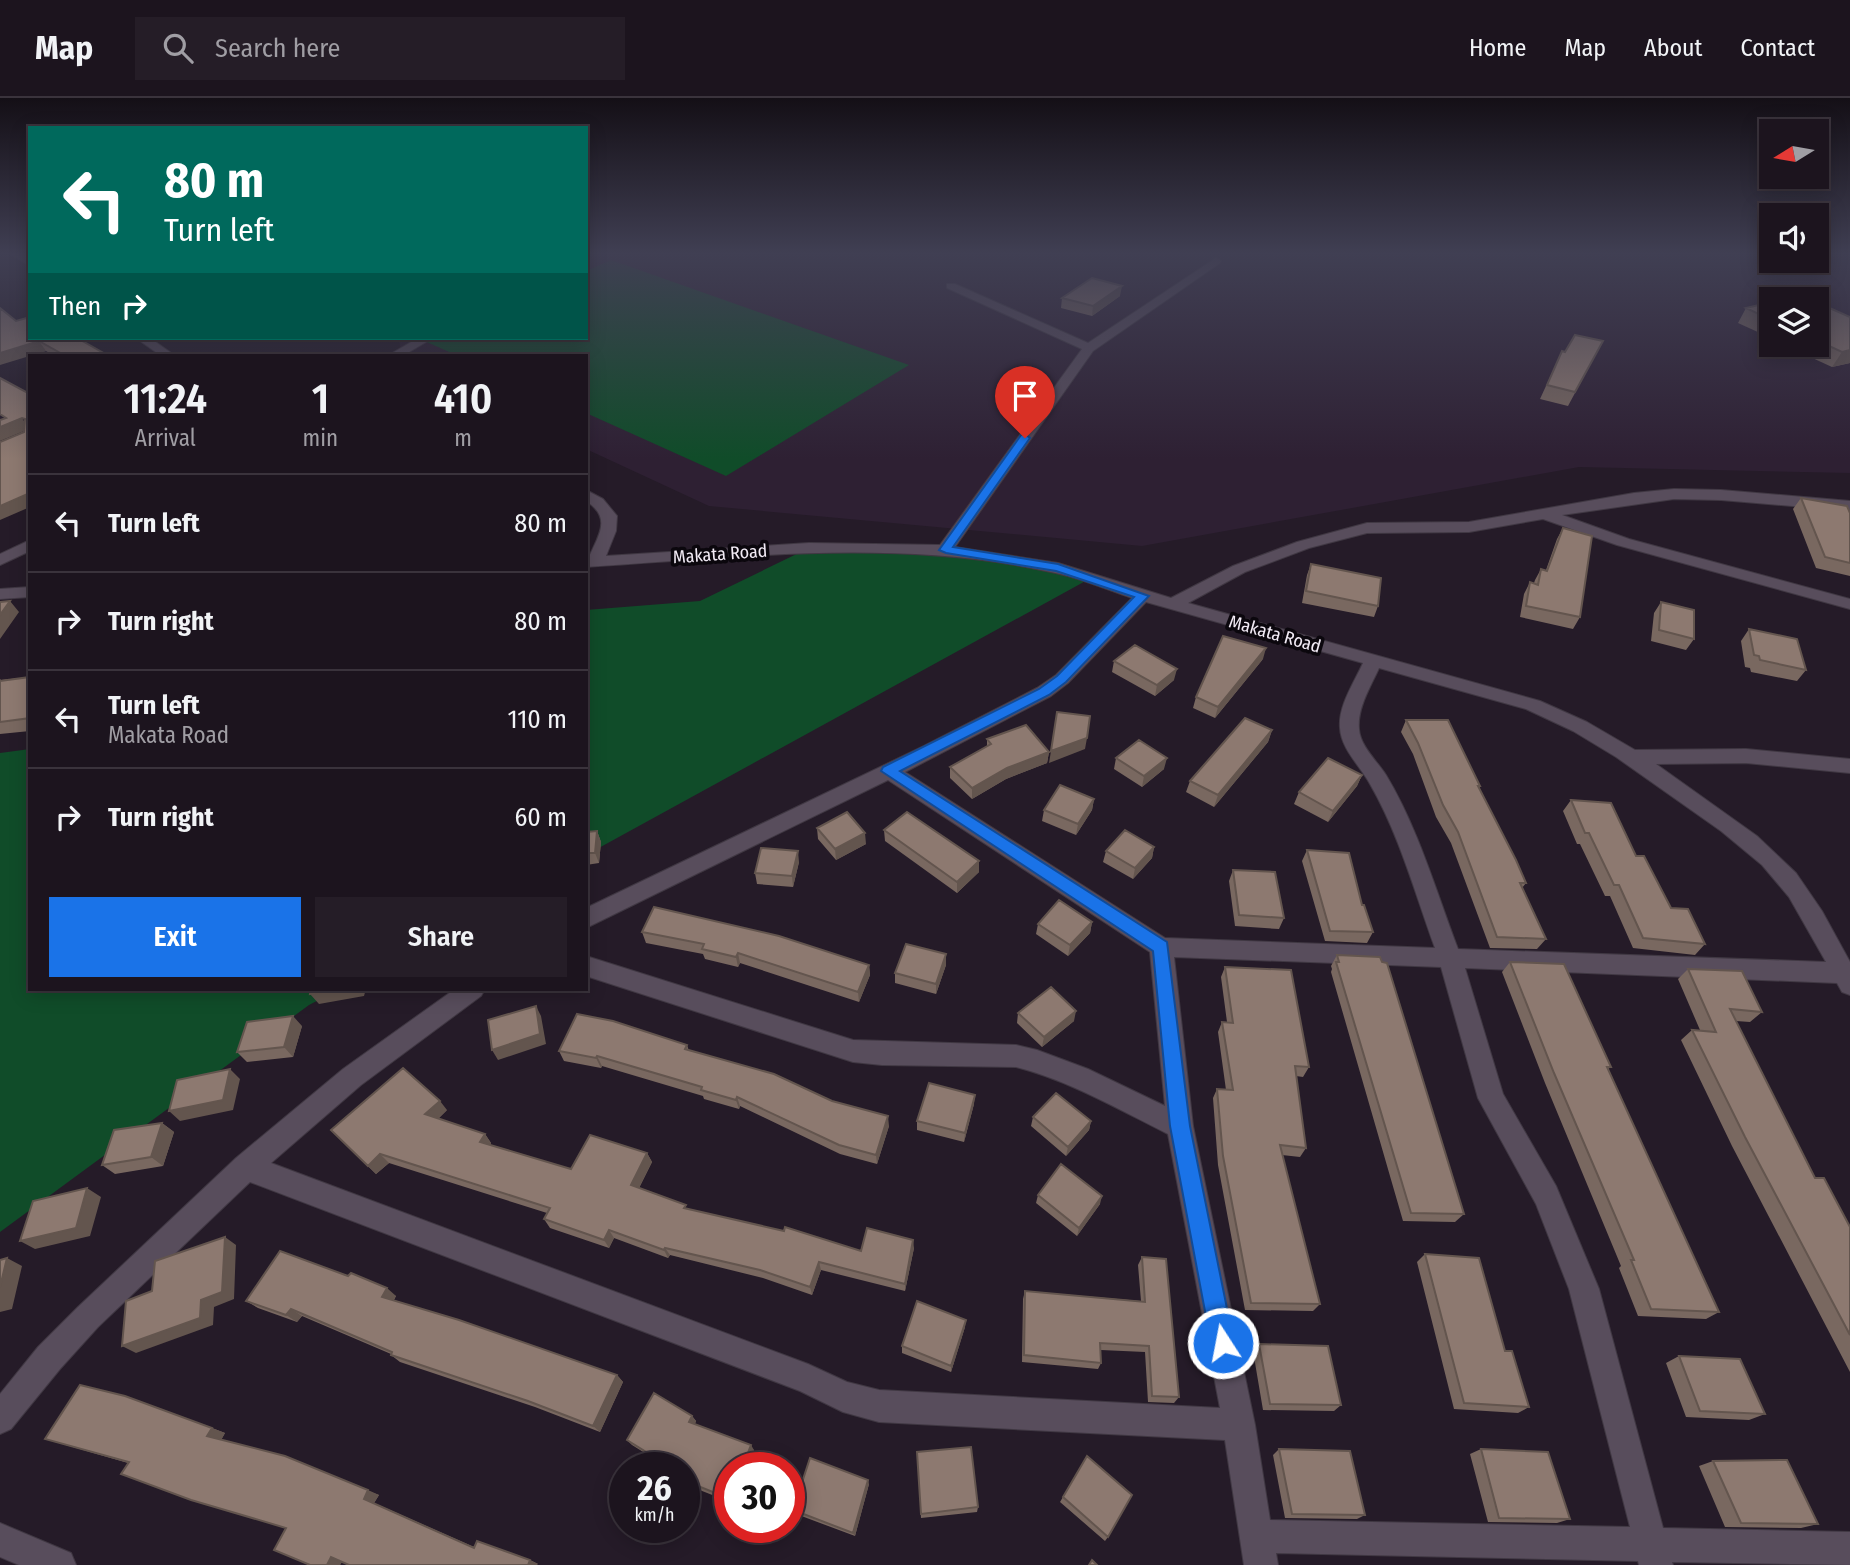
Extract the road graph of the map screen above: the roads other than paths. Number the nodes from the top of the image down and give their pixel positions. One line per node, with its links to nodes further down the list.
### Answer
1 (1032, 322): 5 (street)
2 (1126, 322): 5 (street)
3 (145, 340): 6 (street)
4 (423, 340): 7 (street)
5 (1089, 348): 12 (street)
6 (166, 354)
7 (397, 354)
8 (588, 495): 14 (street)
9 (1850, 506): 10 (street)
10 (1547, 515): 18 (street); 19 (street)
11 (28, 546): 13 (street)
12 (946, 550): 14 (street, Makata Road); 17 (street, Makata Road)
13 (0, 561)
14 (590, 562)
15 (28, 592): 16 (street)
16 (0, 594)
17 (1143, 596): 18 (street, Makata Road); 23 (street)
18 (1173, 604): 20 (street, Makata Road)
19 (1850, 604)
20 (1373, 661): 21 (street, Makata Road); 26 (street)
21 (1635, 757): 22 (street); 28 (street, Makata Road)
22 (1850, 766)
23 (888, 771): 24 (street); 25 (street)
24 (588, 918)
25 (1161, 947): 26 (street); 30 (street)
26 (1450, 958): 28 (street); 37 (street)
27 (588, 967): 30 (street)
28 (1847, 979)
29 (470, 991): 31 (street)
30 (1180, 1126): 33 (street)
31 (246, 1167): 32 (street); 33 (street)
32 (0, 1418)
33 (1239, 1425): 36 (street)
34 (0, 1540): 38 (street)
35 (1850, 1549): 37 (street)
36 (1259, 1550): 37 (street)
37 (1652, 1554)
38 (59, 1565)

